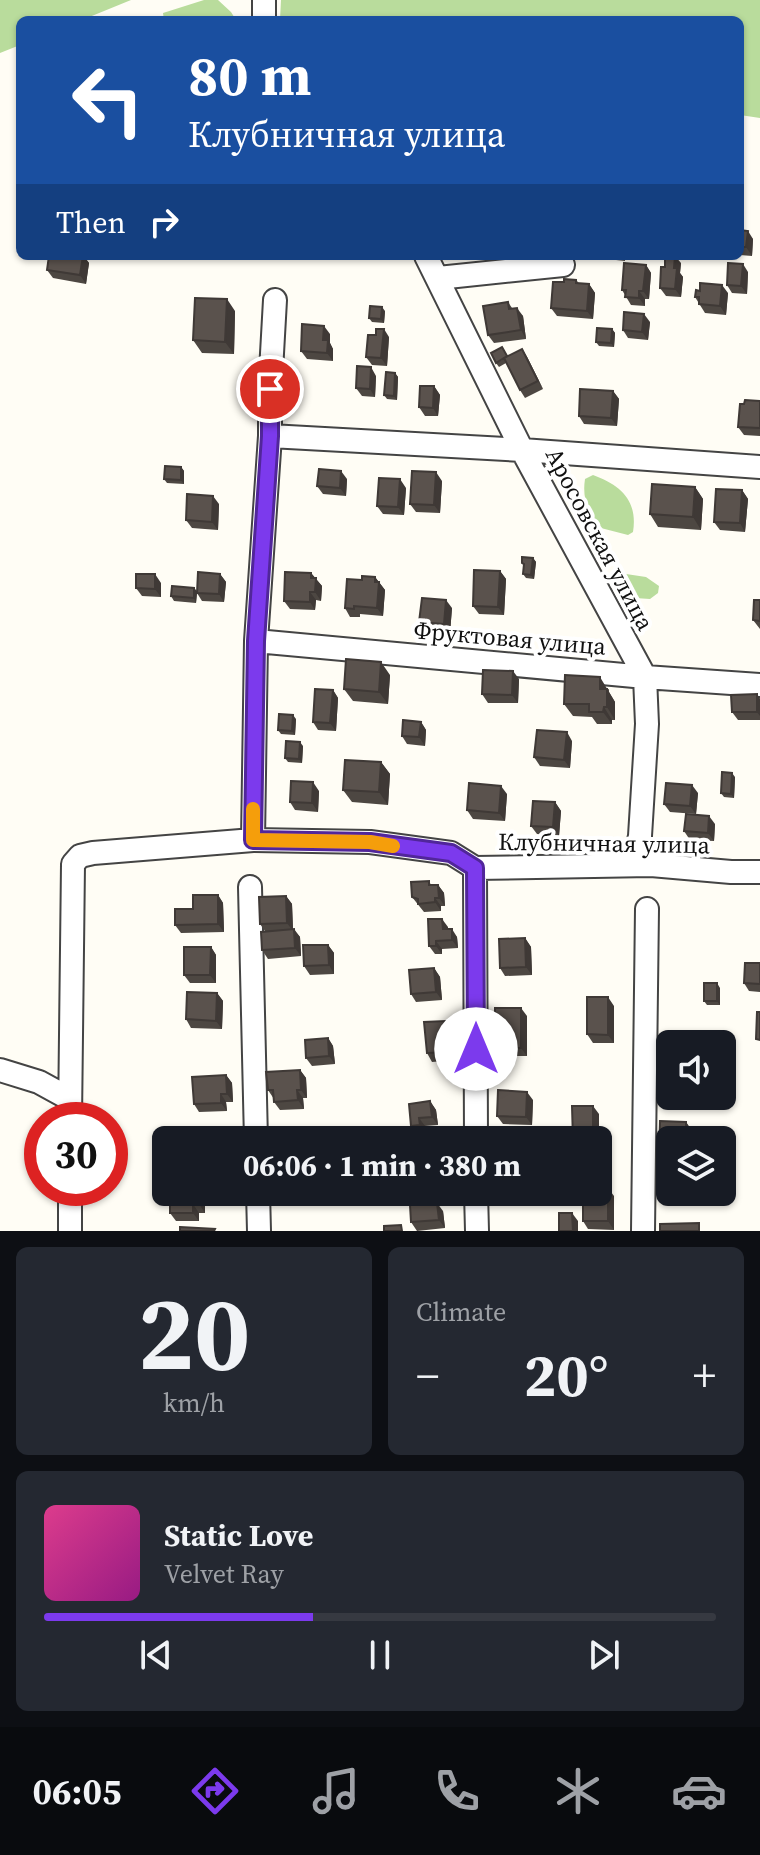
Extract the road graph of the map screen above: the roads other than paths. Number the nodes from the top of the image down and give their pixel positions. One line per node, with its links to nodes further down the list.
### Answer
1 (428, 260): 3 (street, Аросовская улица)
2 (563, 265): 3 (street)
3 (438, 278): 6 (street, Аросовская улица)
4 (275, 300): 5 (street)
5 (270, 436): 6 (street); 8 (street)
6 (522, 450): 7 (street); 9 (street, Аросовская улица)
7 (760, 467)
8 (256, 641): 9 (street, Фруктовая улица); 11 (street)
9 (645, 677): 10 (street, Фруктовая улица); 12 (street, Аросовская улица)
10 (760, 685)
11 (253, 840): 13 (street, Клубничная улица); 19 (street, Клубничная улица)
12 (634, 865): 13 (street, Клубничная улица); 14 (street, Клубничная улица)
13 (475, 868): 21 (street)
14 (760, 872)
15 (250, 887): 20 (street)
16 (647, 909): 28 (street)
17 (0, 1070): 18 (street)
18 (61, 1102)
19 (70, 1102)
20 (256, 1126)
21 (476, 1126)
22 (70, 1206): 25 (street)
23 (258, 1206): 26 (street)
24 (476, 1206): 27 (street)
25 (70, 1231)
26 (259, 1231)
27 (477, 1231)
28 (643, 1231)

